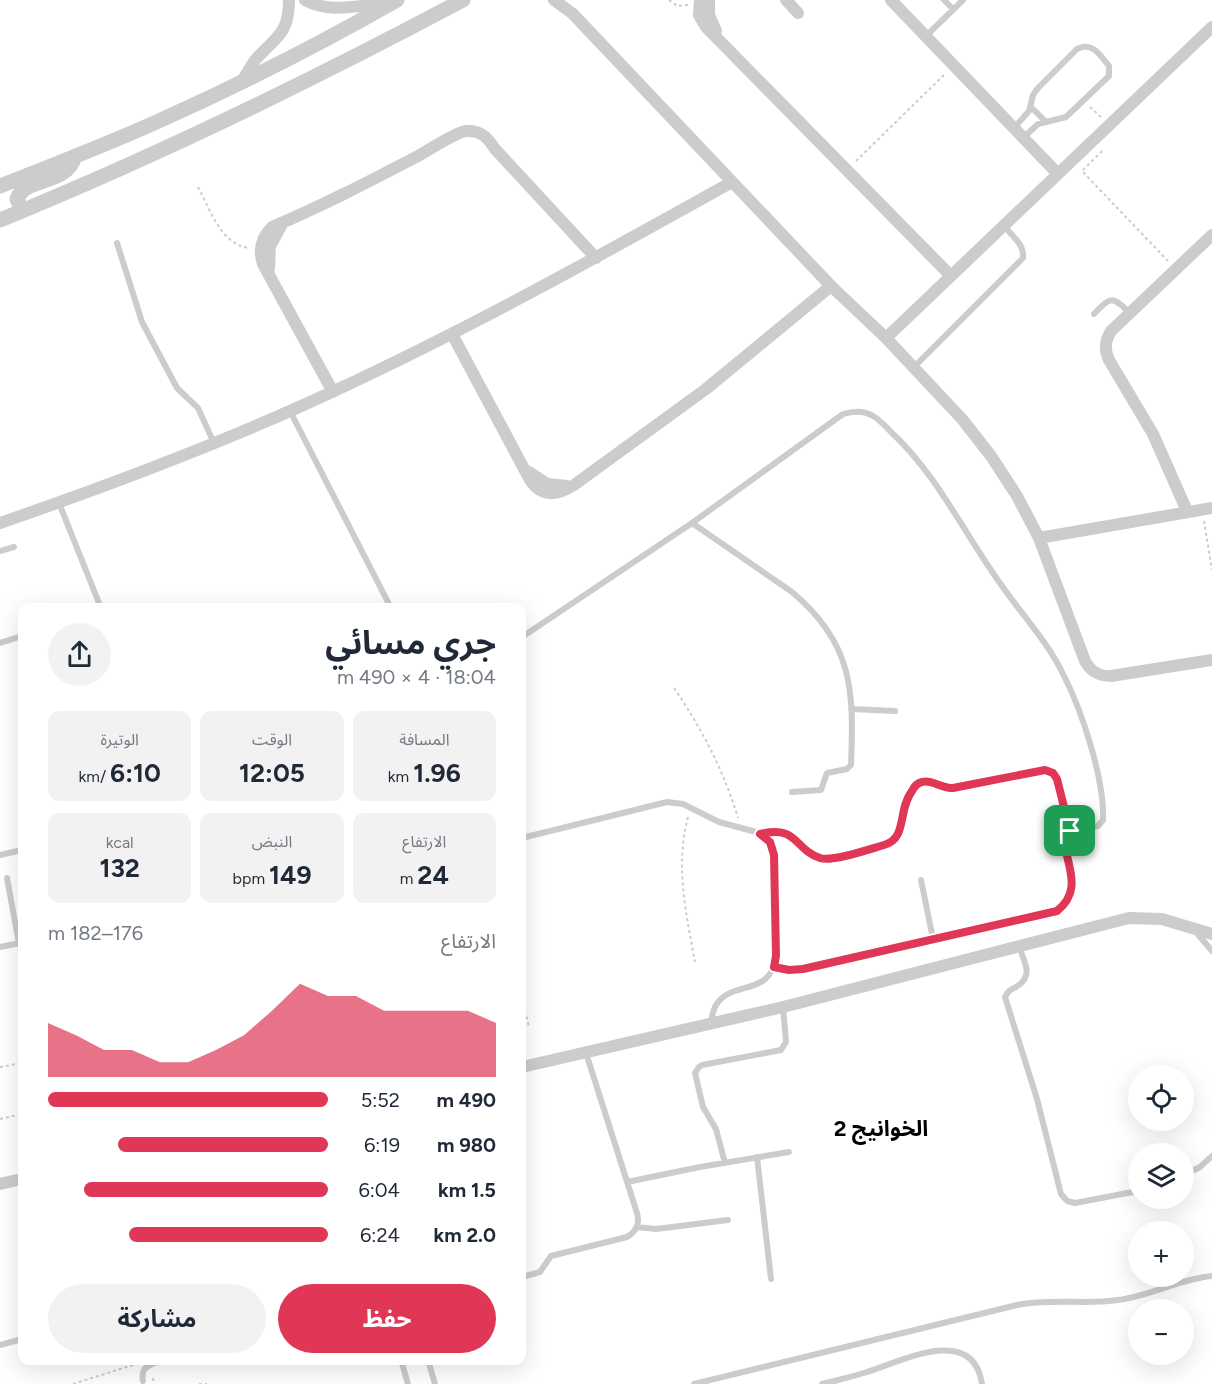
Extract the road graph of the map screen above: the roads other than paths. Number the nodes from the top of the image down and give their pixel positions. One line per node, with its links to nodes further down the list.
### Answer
1 (289, 0): 17 (street)
2 (305, 0): 11 (street)
3 (463, 0): 26 (street)
4 (554, 0): 14 (street)
5 (569, 0): 14 (street)
6 (702, 0): 34 (street)
7 (786, 0): 13 (street)
8 (891, 0): 16 (street)
9 (944, 0): 12 (lane)
10 (963, 0): 12 (lane)
11 (394, 1): 17 (street)
12 (953, 9): 16 (lane)
13 (798, 13)
14 (573, 14): 24 (street)
15 (1212, 27): 23 (street)
16 (926, 36): 20 (street)
17 (241, 83): 22 (street)
18 (1031, 107): 19 (lane); 19 (lane); 20 (lane)
19 (1045, 122): 21 (lane)
20 (1014, 128): 21 (street)
21 (1024, 137): 23 (street)
22 (75, 156): 25 (street); 26 (street)
23 (1058, 174): 29 (street)
24 (732, 182): 32 (street); 35 (street)
25 (0, 186)
26 (22, 210): 27 (street)
27 (0, 219)
28 (285, 222): 32 (street); 33 (street); 33 (street)
29 (1004, 226): 34 (street); 40 (lane)
30 (1210, 241): 36 (street)
31 (117, 243): 43 (lane)
32 (596, 258): 38 (street)
33 (270, 276): 41 (street)
34 (951, 276): 39 (street)
35 (831, 286): 38 (street); 39 (street)
36 (1130, 313): 37 (lane); 46 (street)
37 (1094, 314)
38 (452, 334): 41 (street)
39 (886, 338): 40 (street)
40 (914, 368): 49 (street)
41 (333, 392): 42 (street)
42 (290, 411): 43 (street); 53 (lane)
43 (214, 443): 44 (street)
44 (59, 503): 47 (street); 52 (lane)
45 (1207, 508): 46 (street)
46 (1187, 511): 49 (street)
47 (0, 523)
48 (692, 523): 54 (lane); 58 (lane); 69 (lane)
49 (1039, 538): 57 (street)
50 (14, 546): 51 (lane)
51 (0, 551)
52 (99, 603)
53 (388, 603)
54 (526, 634)
55 (18, 637): 56 (lane)
56 (0, 643)
57 (1212, 660)
58 (852, 709): 59 (lane); 60 (lane)
59 (895, 711)
60 (792, 792)
61 (526, 836): 74 (lane)
62 (18, 851): 63 (lane)
63 (0, 855)
64 (7, 878): 66 (lane)
65 (921, 880): 69 (lane)
66 (18, 929)
67 (1194, 929): 68 (street); 71 (street); 73 (lane)
68 (1212, 934)
69 (933, 939): 74 (lane)
70 (18, 944): 72 (lane)
71 (1019, 946): 75 (street); 87 (lane)
72 (0, 947)
73 (1212, 951)
74 (774, 967): 76 (lane)
75 (783, 1007): 76 (street); 82 (lane)
76 (710, 1024): 77 (street)
77 (586, 1053): 78 (street); 85 (lane)
78 (526, 1066)
79 (789, 1152): 81 (lane)
80 (1212, 1156): 83 (lane)
81 (757, 1157): 82 (lane); 92 (lane)
82 (725, 1163): 85 (lane)
83 (1194, 1170)
84 (18, 1180): 86 (street)
85 (627, 1182): 89 (lane)
86 (0, 1184)
87 (1128, 1193)
88 (728, 1221): 89 (lane)
89 (637, 1227): 90 (lane)
90 (526, 1276)
91 (1212, 1276): 101 (lane)
92 (771, 1279)
93 (18, 1340): 94 (lane)
94 (0, 1345)
95 (149, 1365): 98 (lane)
96 (402, 1365): 99 (lane)
97 (429, 1365): 100 (lane)
98 (143, 1381)
99 (408, 1384)
100 (435, 1384)
101 (694, 1384)
102 (822, 1384): 103 (lane)
103 (982, 1384)

